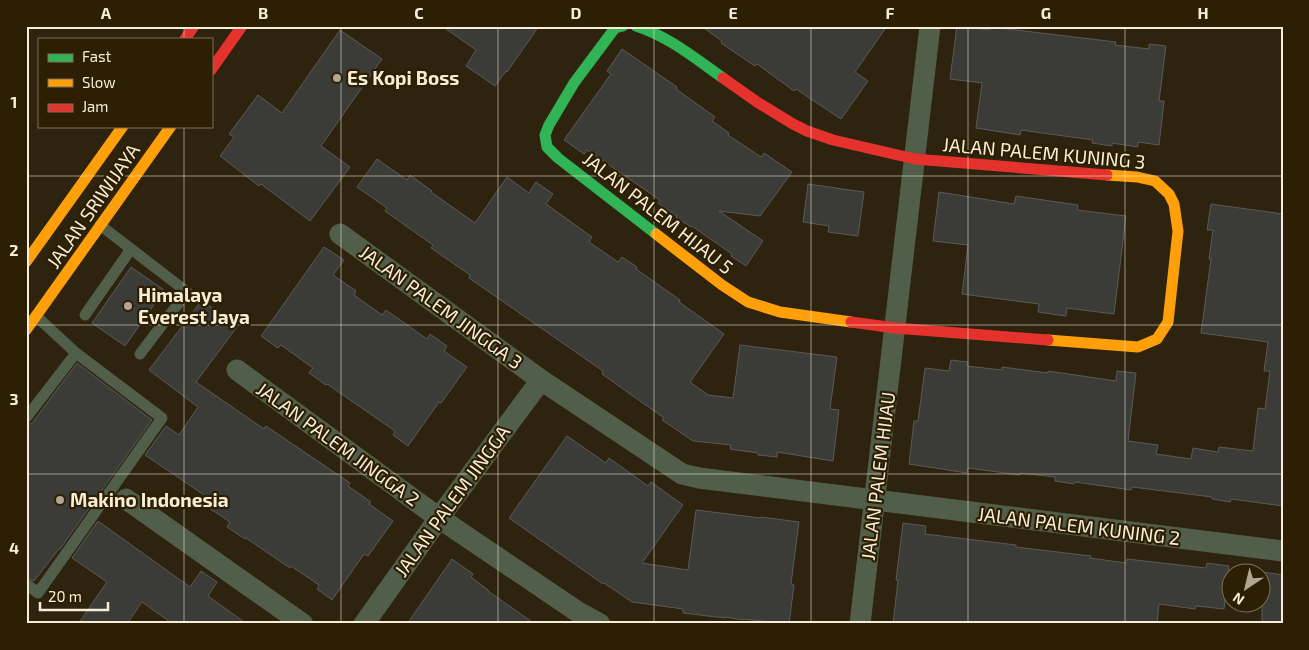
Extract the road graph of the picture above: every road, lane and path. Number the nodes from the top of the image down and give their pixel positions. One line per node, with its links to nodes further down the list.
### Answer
1 (194, 26): 6 (street)
2 (242, 26): 7 (street)
3 (622, 26): 17 (street, JALAN PALEM HIJAU 5)
4 (636, 26): 10 (street)
5 (930, 26): 10 (street, JALAN PALEM HIJAU)
6 (186, 38)
7 (212, 69)
8 (122, 128): 14 (street, JALAN SRIWIJAYA)
9 (170, 128): 11 (street, JALAN SRIWIJAYA)
10 (915, 159): 17 (street, JALAN PALEM HIJAU); 17 (street, JALAN PALEM KUNING 3)
11 (100, 225): 13 (lane); 16 (street, JALAN SRIWIJAYA)
12 (340, 234): 22 (street, JALAN PALEM JINGGA 3)
13 (132, 249): 15 (lane); 20 (lane)
14 (26, 262)
15 (84, 314)
16 (36, 316): 18 (street, JALAN SRIWIJAYA); 19 (lane)
17 (895, 328): 25 (street, JALAN PALEM HIJAU)
18 (26, 330)
19 (76, 353): 23 (lane); 28 (lane)
20 (140, 354)
21 (237, 370): 26 (street, JALAN PALEM JINGGA 2)
22 (542, 380): 25 (street, JALAN PALEM JINGGA 3); 26 (street, JALAN PALEM JINGGA)
23 (26, 418)
24 (126, 499): 29 (street)
25 (875, 501): 27 (street, JALAN PALEM KUNING 2); 32 (street, JALAN PALEM HIJAU)
26 (439, 518): 30 (street, JALAN PALEM JINGGA); 31 (street, JALAN PALEM JINGGA 2)
27 (1283, 551)
28 (26, 584)
29 (303, 624)
30 (364, 624)
31 (600, 624)
32 (860, 624)

